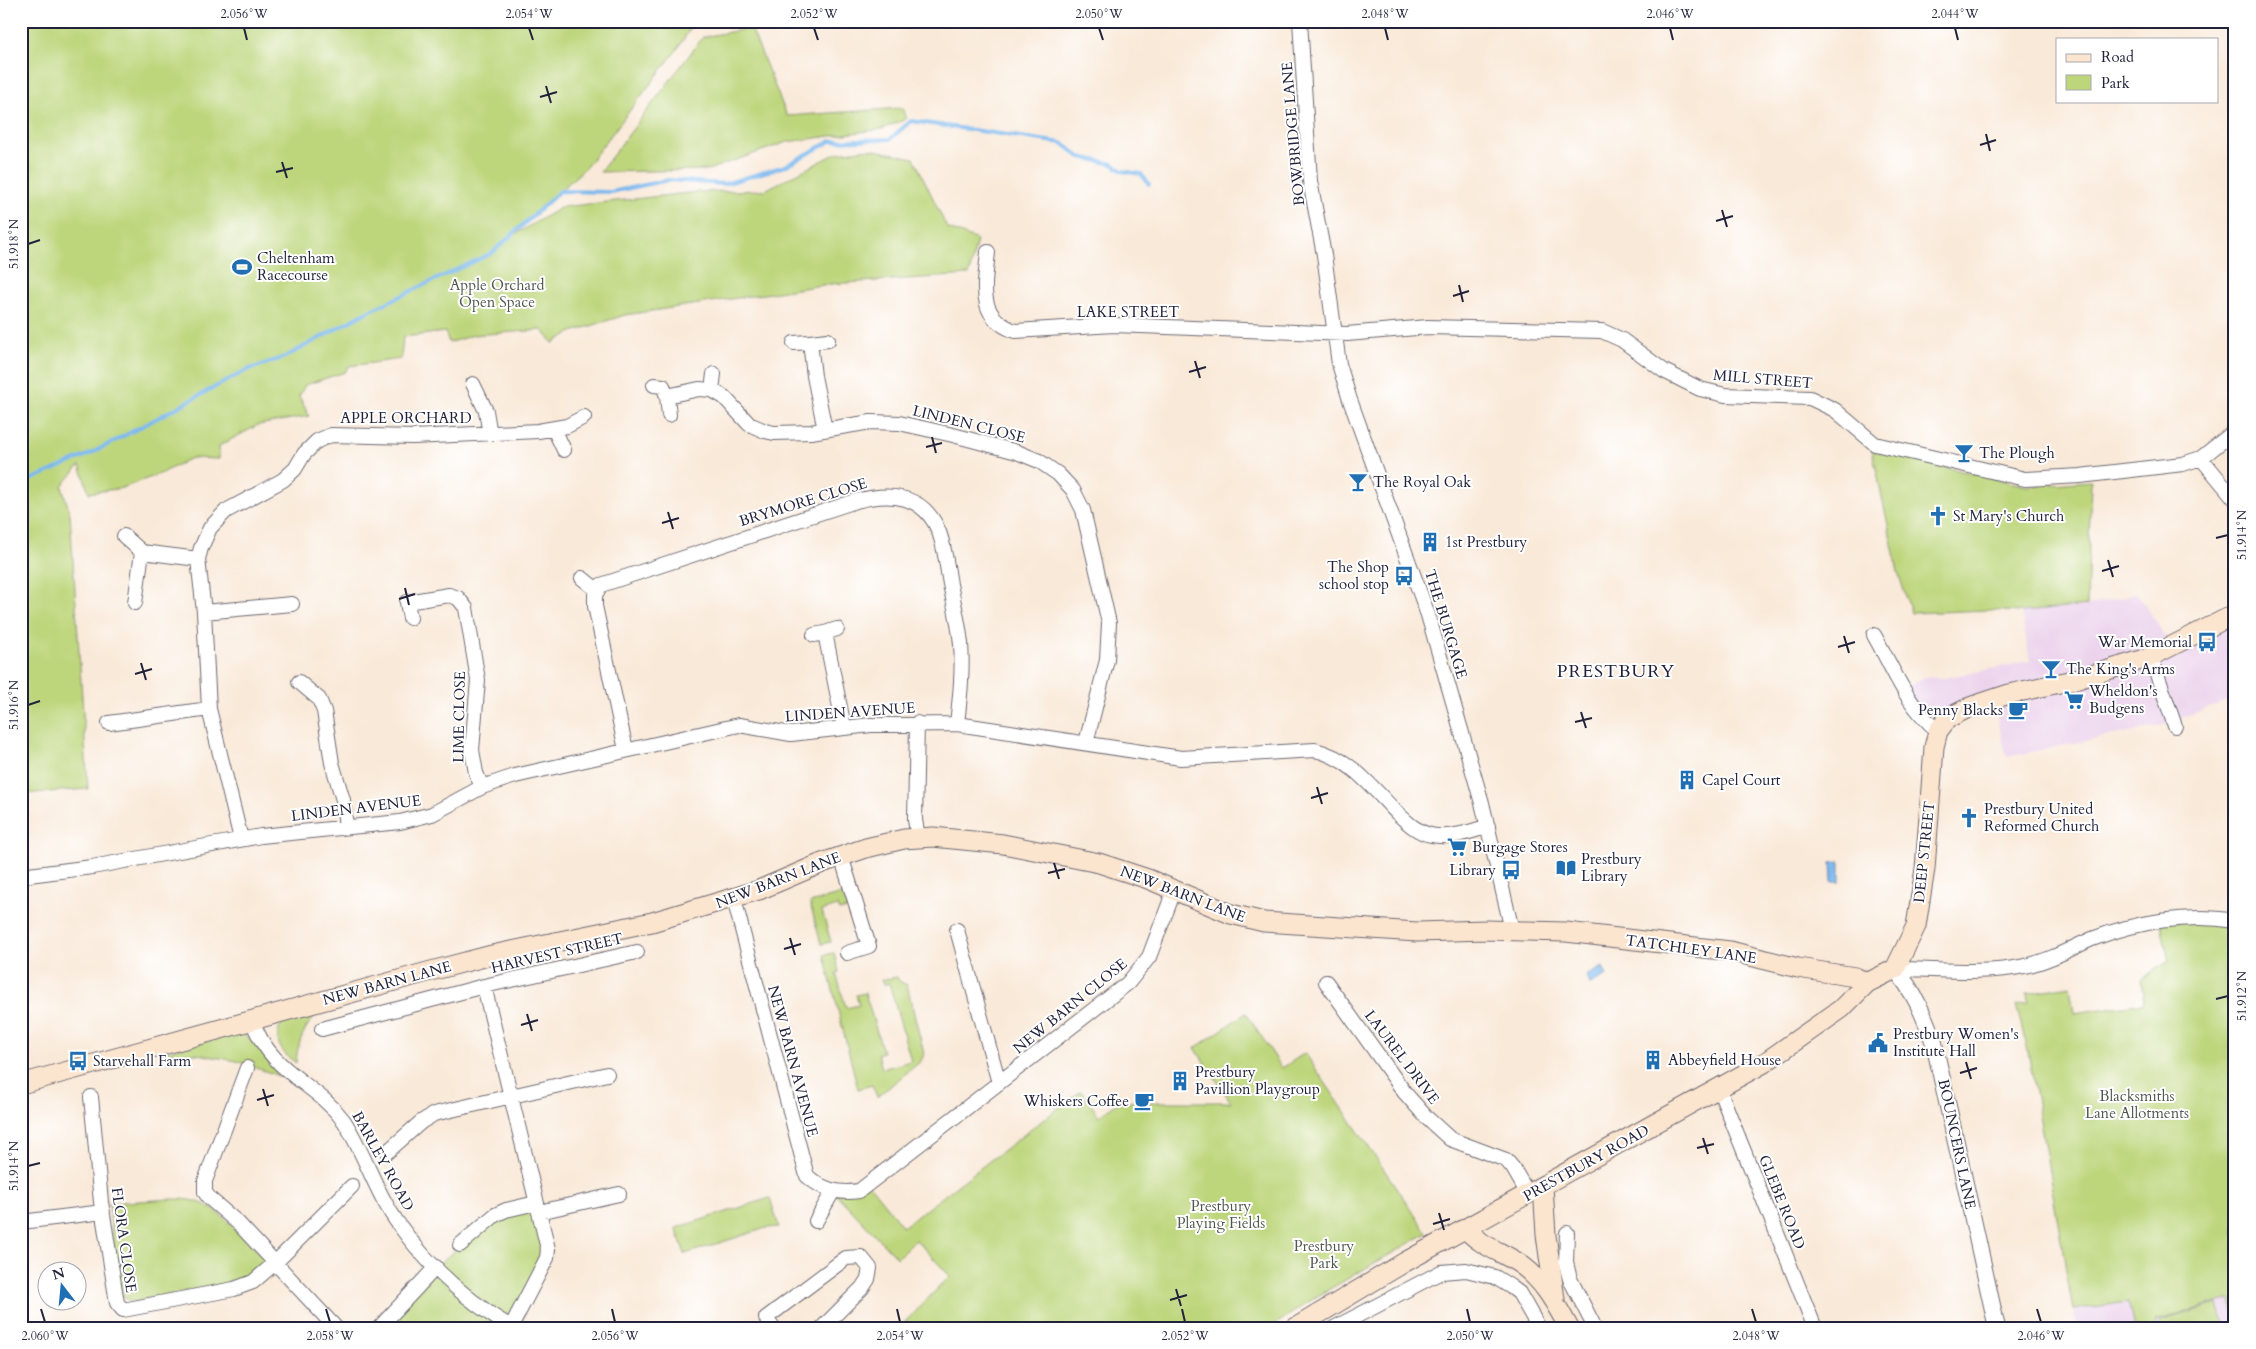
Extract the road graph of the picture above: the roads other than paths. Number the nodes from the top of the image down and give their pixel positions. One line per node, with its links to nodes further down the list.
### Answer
1 (1300, 21): 3 (street, BOWBRIDGE LANE)
2 (988, 252): 3 (street, LAKE STREET)
3 (1334, 332): 19 (street, MILL STREET); 45 (street, THE BURGAGE)
4 (828, 340): 5 (street)
5 (810, 342): 6 (street); 15 (street)
6 (794, 343)
7 (714, 374): 10 (street)
8 (473, 384): 17 (street, APPLE ORCHARD)
9 (654, 384): 11 (street)
10 (712, 390): 11 (street); 15 (street, LINDEN CLOSE)
11 (667, 396): 12 (street)
12 (668, 415)
13 (584, 417): 14 (street, APPLE ORCHARD)
14 (554, 429): 17 (street, APPLE ORCHARD); 18 (street)
15 (825, 430): 42 (street, LINDEN CLOSE)
16 (2235, 431): 19 (street, MILL STREET)
17 (490, 434): 23 (street, APPLE ORCHARD)
18 (564, 450)
19 (2201, 458): 20 (street)
20 (2235, 500)
21 (124, 536): 22 (street)
22 (142, 552): 23 (street); 26 (street)
23 (198, 559): 28 (street, APPLE ORCHARD)
24 (582, 578): 25 (street)
25 (597, 590): 38 (street, BRYMORE CLOSE); 43 (street)
26 (135, 603)
27 (292, 604): 28 (street)
28 (204, 612): 35 (street, APPLE ORCHARD)
29 (2235, 614): 33 (main road)
30 (410, 618): 44 (street, LIME CLOSE)
31 (826, 632): 40 (street)
32 (1874, 636): 41 (street)
33 (2150, 657): 39 (street); 41 (main road)
34 (299, 682): 46 (street)
35 (209, 710): 36 (street); 48 (street, APPLE ORCHARD)
36 (109, 723)
37 (917, 723): 38 (street, LINDEN AVENUE); 40 (street, LINDEN AVENUE); 47 (street)
38 (957, 724): 42 (street, LINDEN AVENUE)
39 (2175, 726)
40 (844, 727): 43 (street, LINDEN AVENUE)
41 (1938, 731): 58 (main road, DEEP STREET)
42 (1086, 743): 45 (street, LINDEN AVENUE)
43 (626, 750): 44 (street, LINDEN AVENUE)
44 (482, 787): 46 (street, LINDEN AVENUE)
45 (1488, 826): 55 (street, THE BURGAGE)
46 (346, 828): 48 (street, LINDEN AVENUE)
47 (918, 838): 49 (main road, NEW BARN LANE); 51 (main road, NEW BARN LANE)
48 (241, 839): 50 (street, LINDEN AVENUE)
49 (841, 856): 52 (main road, NEW BARN LANE); 57 (street)
50 (21, 876)
51 (1174, 891): 55 (main road, NEW BARN LANE); 66 (street, NEW BARN CLOSE)
52 (734, 899): 62 (main road, NEW BARN LANE); 74 (street, NEW BARN AVENUE)
53 (2235, 922): 58 (street)
54 (957, 930): 66 (street, NEW BARN CLOSE)
55 (1512, 930): 60 (main road, TATCHLEY LANE)
56 (637, 952): 61 (street, HARVEST STREET)
57 (847, 953)
58 (1895, 968): 60 (main road); 98 (street, BOUNCERS LANE)
59 (1326, 982): 73 (street, LAUREL DRIVE)
60 (1867, 982): 68 (main road, PRESTBURY ROAD)
61 (484, 986): 63 (street, HARVEST STREET); 69 (street, HARVEST STREET)
62 (252, 1020): 67 (main road, NEW BARN LANE); 85 (street, BARLEY ROAD)
63 (322, 1029)
64 (247, 1068): 84 (street)
65 (607, 1074): 69 (street)
66 (999, 1082): 75 (street, NEW BARN CLOSE)
67 (21, 1084)
68 (1719, 1089): 73 (main road, PRESTBURY ROAD); 97 (street, GLEBE ROAD)
69 (512, 1096): 71 (street); 77 (street, HARVEST STREET)
70 (91, 1097): 78 (street, FLORA CLOSE)
71 (387, 1152)
72 (352, 1186): 84 (street)
73 (1536, 1190): 81 (main road, PRESTBURY ROAD); 86 (main road)
74 (833, 1191): 75 (street, NEW BARN AVENUE); 79 (street)
75 (858, 1191)
76 (619, 1194): 77 (street)
77 (537, 1208): 83 (street); 88 (street, HARVEST STREET)
78 (103, 1212): 80 (street); 84 (street, FLORA CLOSE)
79 (816, 1221)
80 (21, 1222)
81 (1466, 1229): 86 (main road); 92 (main road, PRESTBURY ROAD)
82 (1567, 1233): 96 (street)
83 (460, 1245)
84 (276, 1262): 89 (street)
85 (436, 1267): 88 (street, BARLEY ROAD); 90 (street)
86 (1555, 1301): 95 (main road)
87 (772, 1326): 91 (street)
88 (512, 1327)
89 (336, 1328)
90 (379, 1328)
91 (822, 1328)
92 (1295, 1328)
93 (1334, 1328): 94 (street)
94 (1539, 1328)
95 (1569, 1328)
96 (1595, 1328)
97 (1815, 1328)
98 (1997, 1328)

